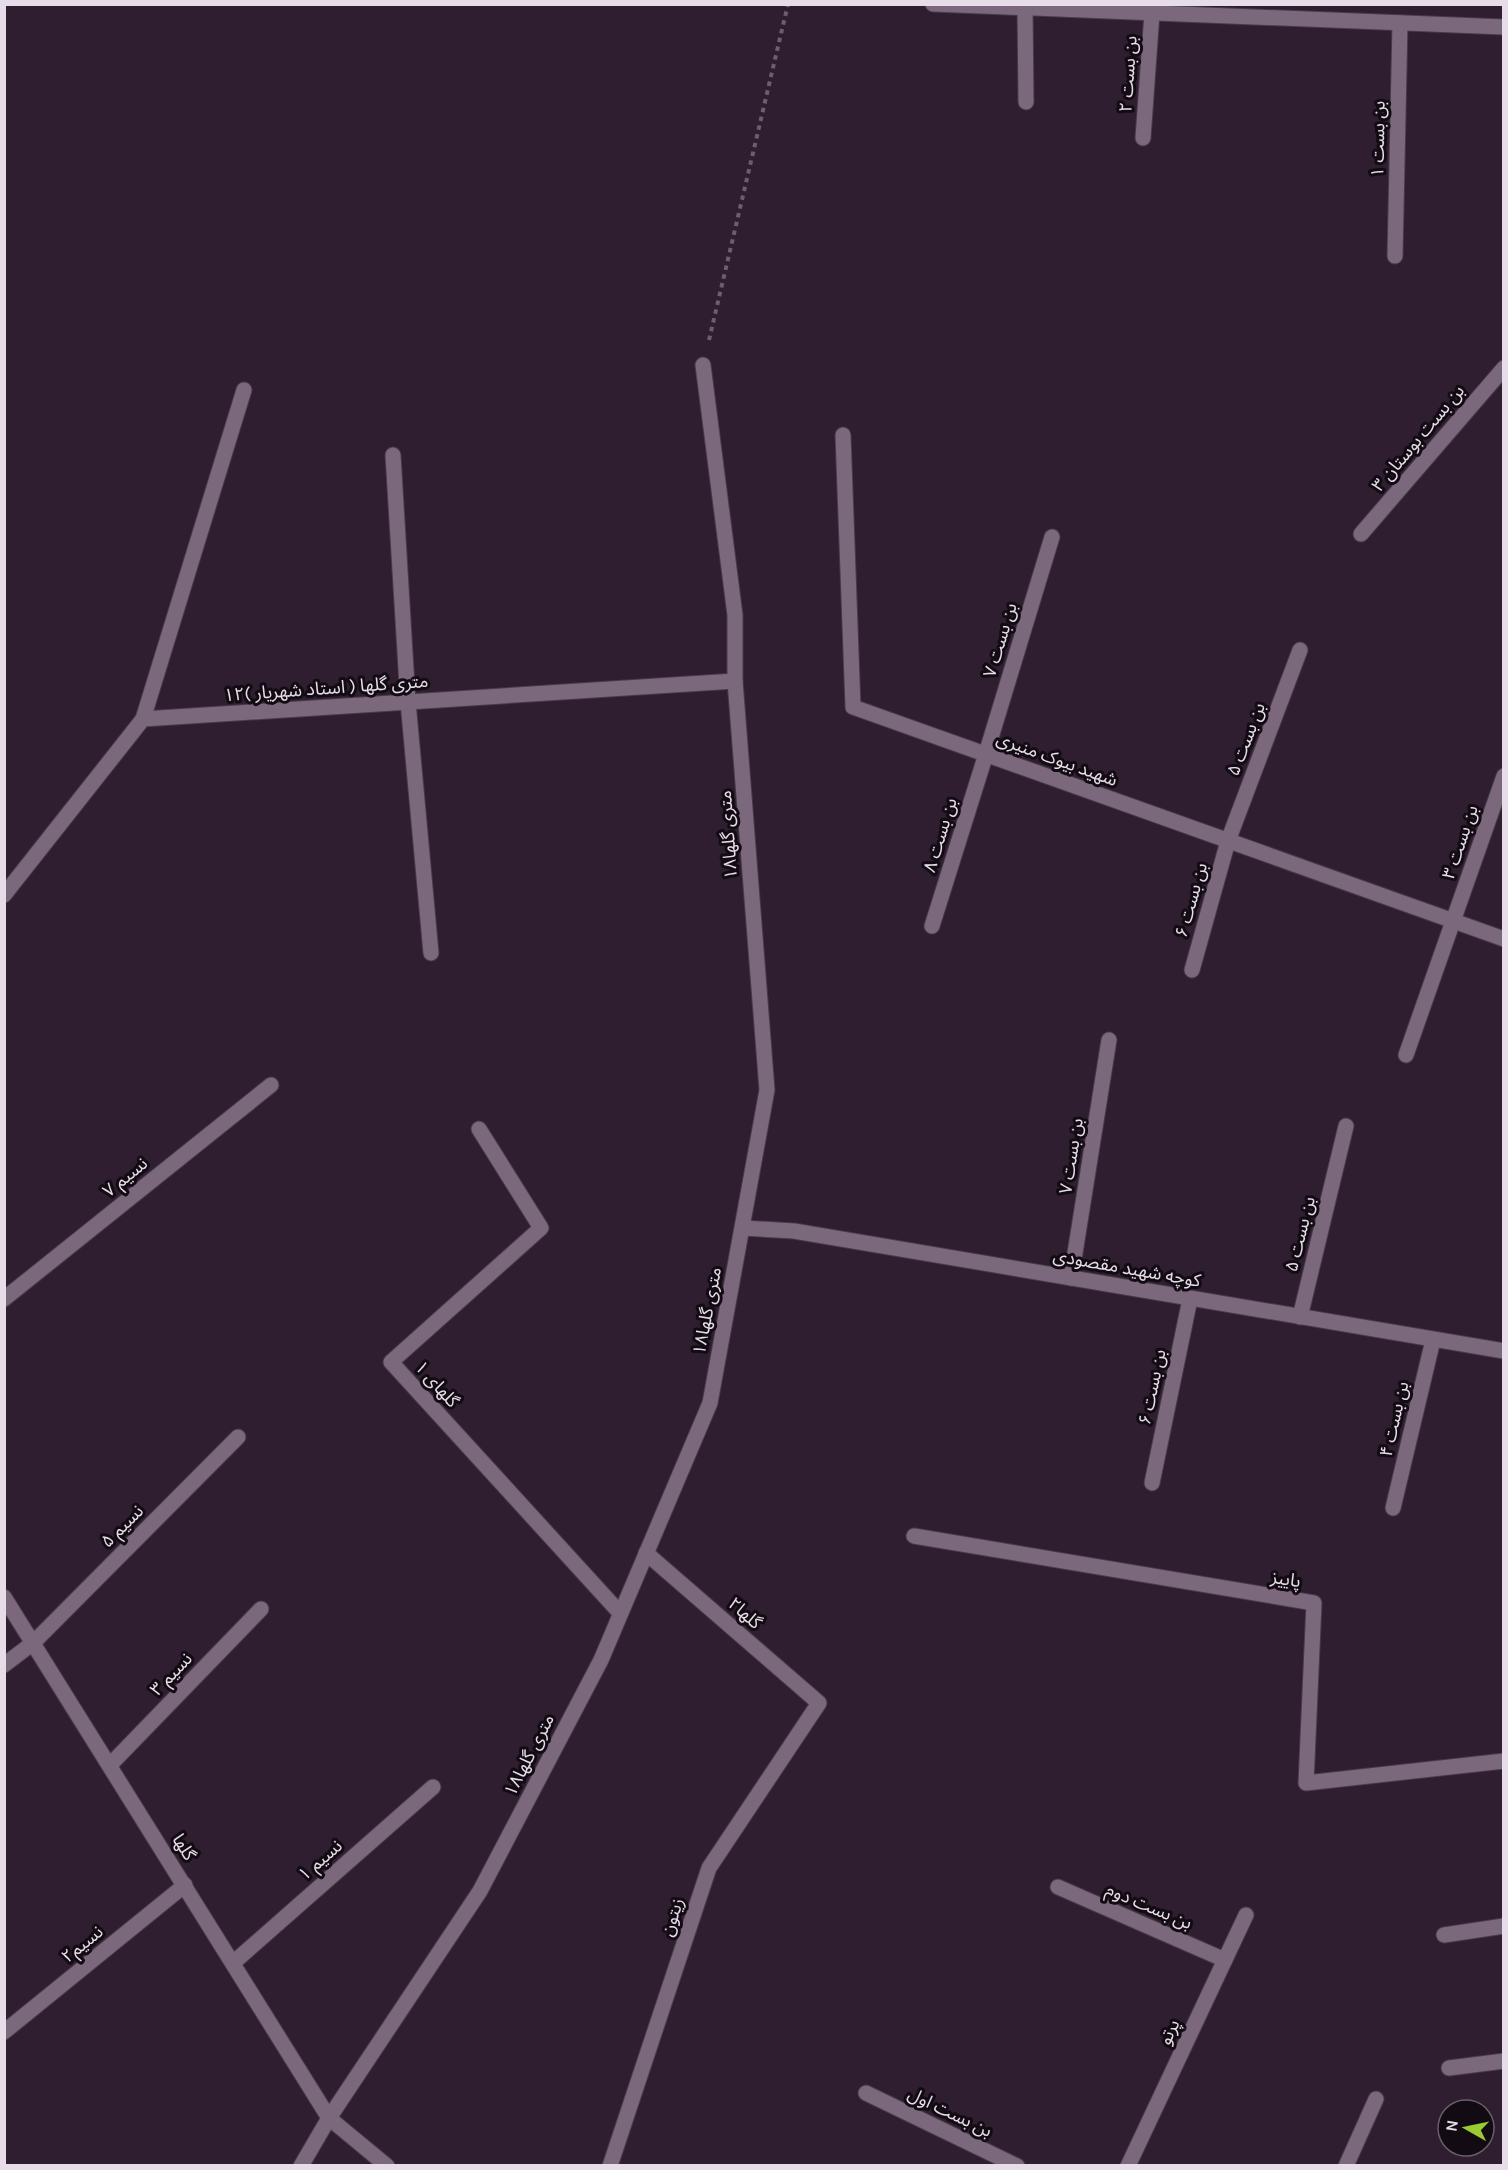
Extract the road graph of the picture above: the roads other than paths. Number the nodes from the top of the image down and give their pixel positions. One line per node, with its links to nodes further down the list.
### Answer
1 (933, 4): 2 (street)
2 (1025, 8): 3 (street); 6 (street)
3 (1152, 14): 4 (street); 7 (street, بن بست ۲)
4 (1400, 23): 5 (street); 8 (street, بن بست ۱)
5 (1503, 27)
6 (1026, 102)
7 (1143, 138)
8 (1395, 256)
9 (703, 365): 17 (street, ۱۸متری گلها)
10 (1503, 368): 14 (street, بن بست بوستان ۳)
11 (244, 390): 19 (street)
12 (843, 435): 20 (street, شهید بیوک منیری)
13 (393, 455): 18 (street)
14 (1361, 534)
15 (1052, 537): 20 (street, بن بست ۷)
16 (1300, 650): 22 (street, بن بست ۵)
17 (735, 681): 18 (street, ۱۲متری گلها ( استاد شهریار )); 34 (street, ۱۸متری گلها)
18 (408, 702): 19 (street, ۱۲متری گلها ( استاد شهریار )); 27 (street)
19 (143, 719): 23 (street)
20 (986, 754): 22 (street, شهید بیوک منیری); 25 (street, بن بست ۸)
21 (1503, 776): 24 (street, بن بست ۳)
22 (1228, 841): 24 (street, شهید بیوک منیری); 28 (street, بن بست ۶)
23 (4, 895)
24 (1454, 921): 26 (street, شهید بیوک منیری); 30 (street)
25 (932, 926)
26 (1503, 939)
27 (431, 953)
28 (1192, 970)
29 (1109, 1040): 35 (street, بن بست ۷)
30 (1406, 1056)
31 (271, 1085): 36 (street, نسیم ۷)
32 (1346, 1126): 38 (street, بن بست ۵)
33 (479, 1130): 48 (street, گلهای ۱)
34 (743, 1228): 35 (street, کوچه شهید مقصودی); 45 (street, ۱۸متری گلها)
35 (1071, 1278): 37 (street, کوچه شهید مقصودی)
36 (4, 1299)
37 (1190, 1299): 38 (street, کوچه شهید مقصودی); 42 (street, بن بست ۶)
38 (1299, 1317): 39 (street, کوچه شهید مقصودی)
39 (1433, 1340): 40 (street, کوچه شهید مقصودی); 43 (street, بن بست ۴)
40 (1503, 1351)
41 (238, 1437): 49 (street, نسیم ۵)
42 (1152, 1483)
43 (1394, 1508)
44 (914, 1536): 52 (street, پاییز)
45 (646, 1553): 48 (street, ۱۸متری گلها); 51 (street, گلها۲)
46 (4, 1598): 49 (street, گلها)
47 (261, 1609): 53 (street, نسیم ۳)
48 (620, 1613): 67 (street, ۱۸متری گلها)
49 (33, 1642): 50 (street, نسیم ۵); 53 (street, گلها)
50 (4, 1665)
51 (819, 1703): 70 (street, زیتون)
52 (1503, 1761)
53 (110, 1766): 55 (street, گلها)
54 (433, 1787): 61 (street, نسیم ۱)
55 (185, 1886): 61 (street, گلها); 62 (street, نسیم۲)
56 (1058, 1887): 60 (street, بن بست دوم)
57 (1246, 1915): 60 (street, پرتو)
58 (1503, 1926): 59 (street)
59 (1444, 1935)
60 (1225, 1960): 72 (street, پرتو)
61 (233, 1963): 67 (street, گلها)
62 (4, 2032)
63 (1503, 2061): 64 (street)
64 (1449, 2068)
65 (866, 2093): 71 (street, بن بست اول)
66 (1376, 2099): 73 (street)
67 (329, 2118): 68 (street, ۱۸متری گلها); 69 (street, گلها)
68 (301, 2166)
69 (387, 2166)
70 (610, 2166)
71 (1017, 2166)
72 (1128, 2166)
73 (1346, 2166)

